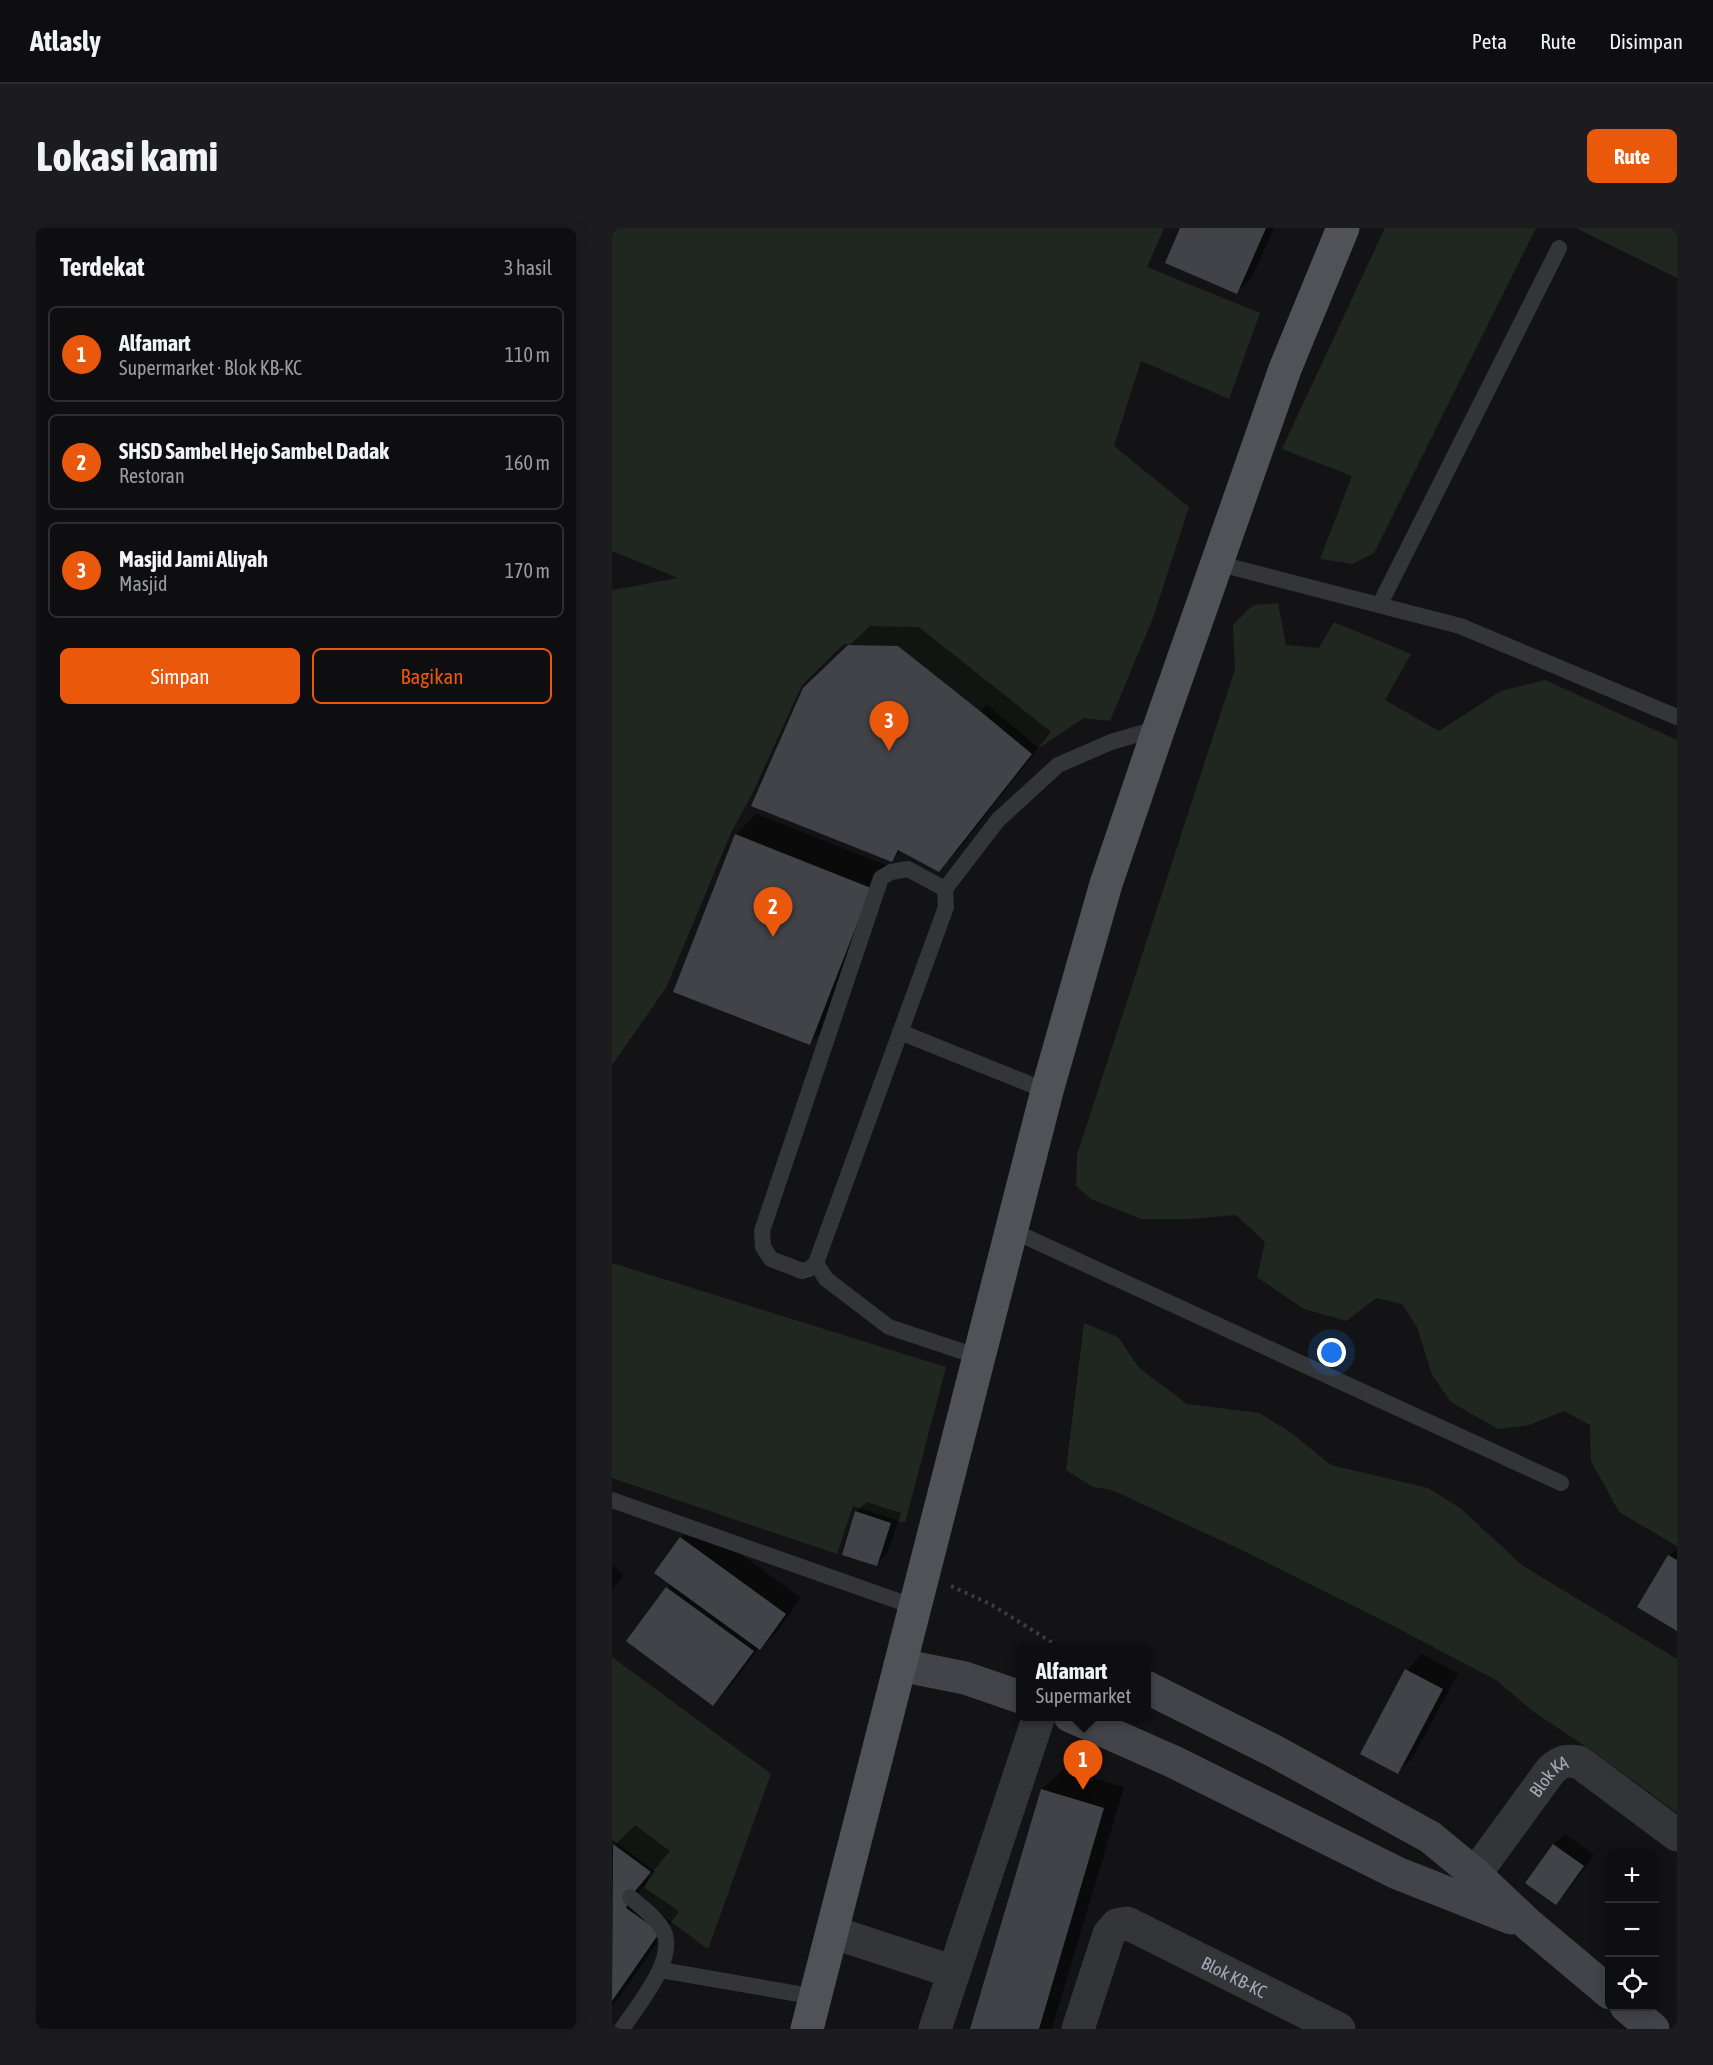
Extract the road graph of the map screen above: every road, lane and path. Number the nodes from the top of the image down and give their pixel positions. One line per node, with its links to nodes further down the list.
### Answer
1 (1343, 228): 3 (main road)
2 (1558, 248): 4 (lane)
3 (1216, 563): 4 (lane); 6 (main road)
4 (1380, 604): 5 (lane)
5 (1677, 717)
6 (1159, 728): 7 (lane); 9 (main road)
7 (945, 889): 8 (lane); 11 (lane)
8 (900, 1032): 9 (lane); 11 (lane)
9 (1047, 1091): 10 (main road)
10 (1011, 1230): 12 (main road); 13 (lane)
11 (816, 1263): 12 (lane)
12 (979, 1355): 15 (main road)
13 (1561, 1483)
14 (612, 1500): 16 (lane)
15 (923, 1573): 16 (main road); 17 (path)
16 (915, 1606): 18 (main road)
17 (1054, 1643)
18 (900, 1665): 20 (street); 27 (main road)
19 (1151, 1690): 24 (street)
20 (1016, 1696)
21 (1037, 1721): 29 (street)
22 (1082, 1721): 26 (street)
23 (1677, 1835): 24 (street, Blok KA)
24 (1475, 1874): 26 (street)
25 (630, 1897): 28 (lane)
26 (1529, 1925): 30 (street)
27 (832, 1932): 29 (street); 31 (main road)
28 (661, 1970): 31 (lane); 33 (lane)
29 (954, 1972): 35 (street)
30 (1605, 1989)
31 (816, 1997): 34 (main road)
32 (1631, 2011): 38 (street)
33 (622, 2029)
34 (807, 2029)
35 (935, 2029)
36 (1078, 2029): 37 (street, Blok KB-KC)
37 (1339, 2029)
38 (1653, 2029)

